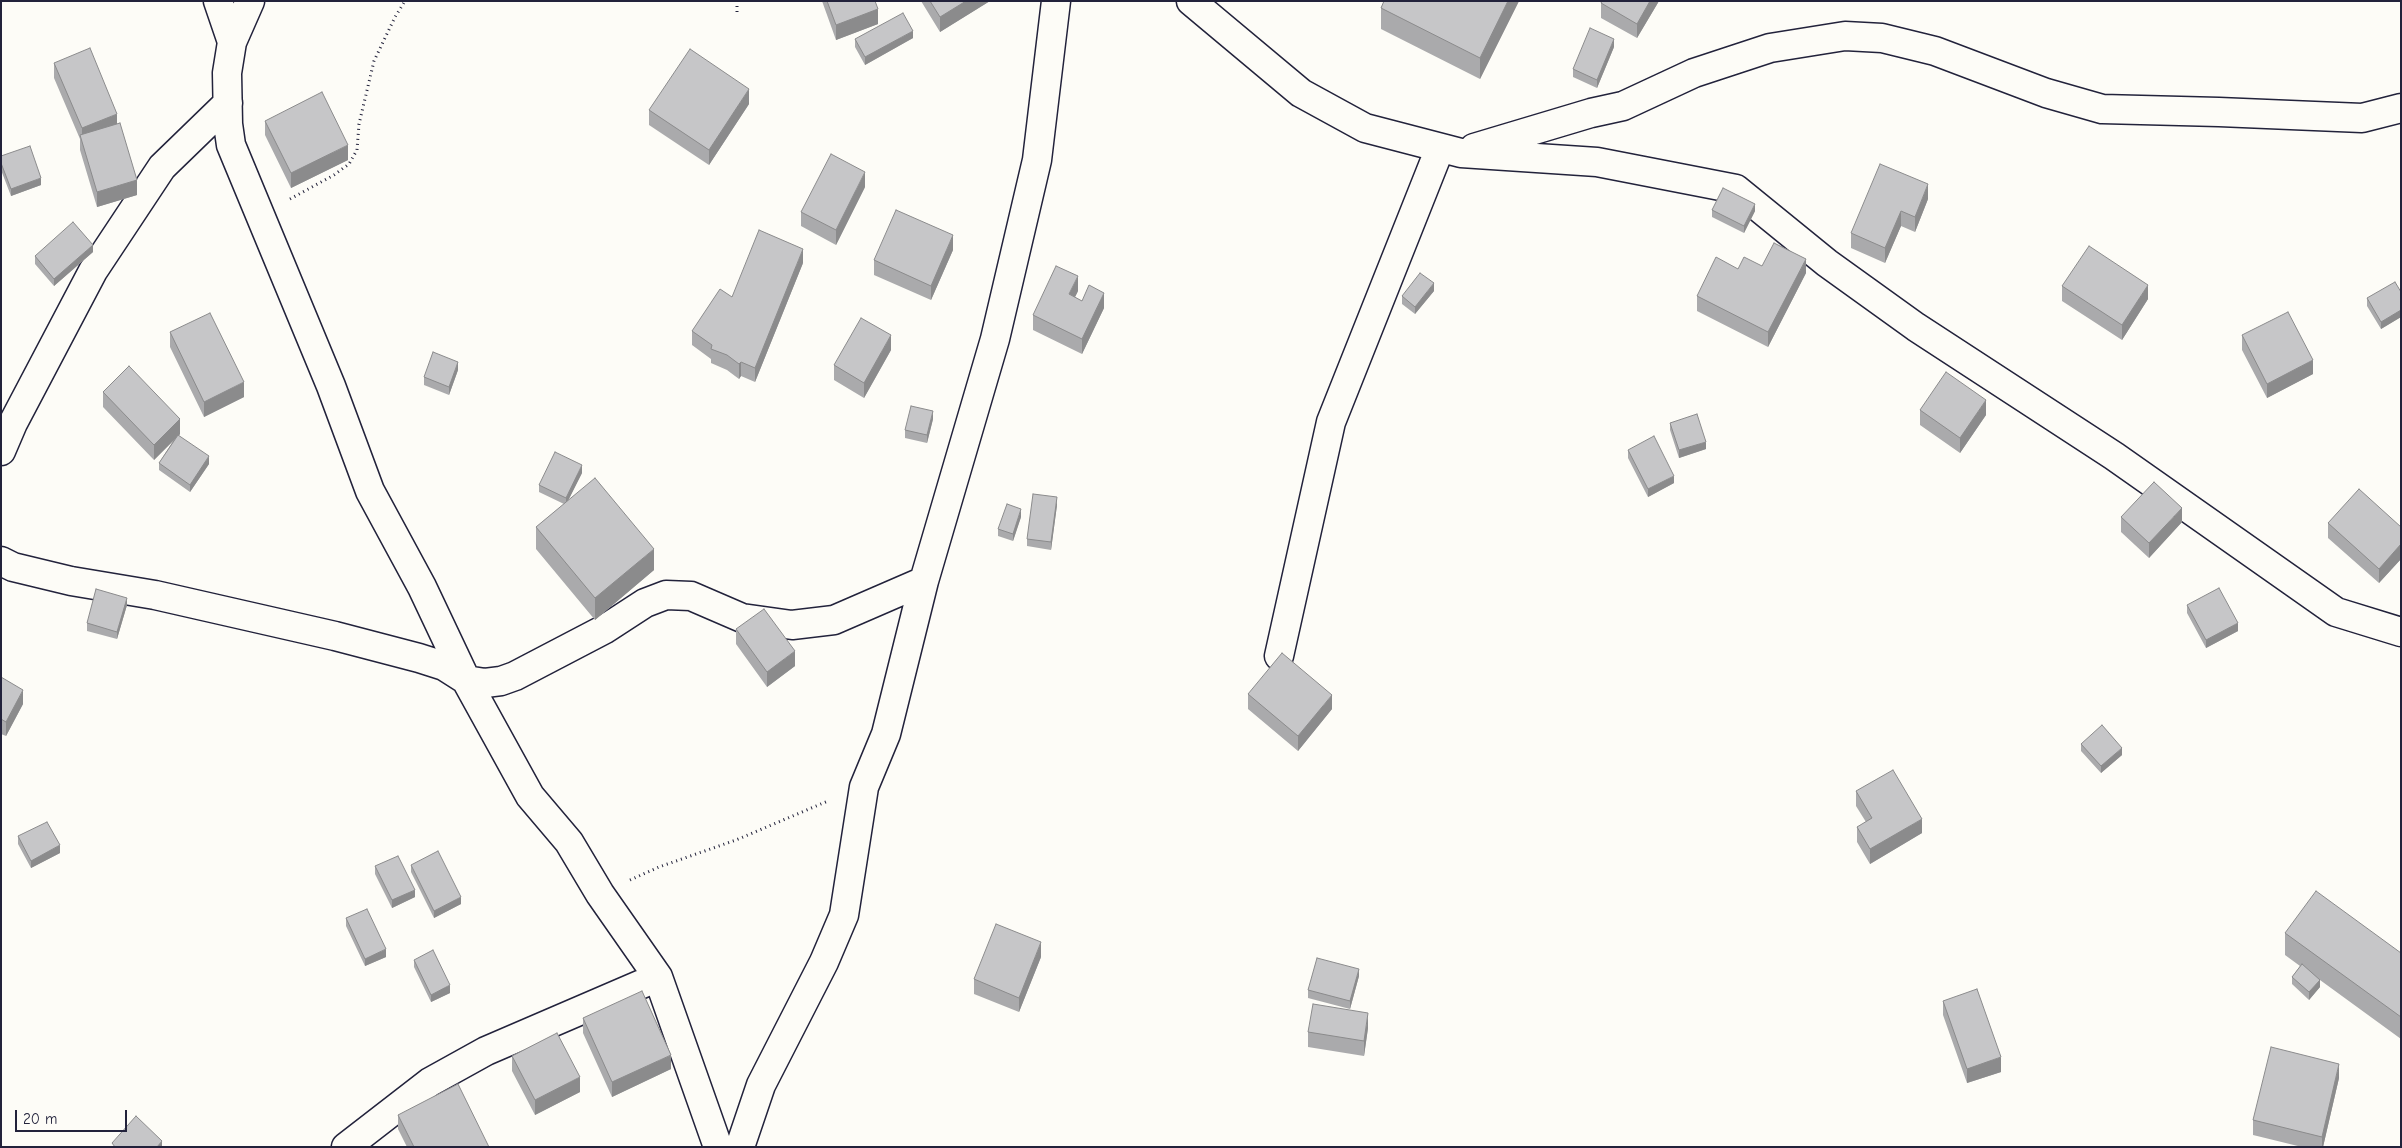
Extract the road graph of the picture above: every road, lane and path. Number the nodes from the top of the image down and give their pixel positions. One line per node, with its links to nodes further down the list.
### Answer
1 (218, 1): 8 (street)
2 (250, 1): 8 (street)
3 (406, 1): 12 (path)
4 (736, 1): 7 (path)
5 (1056, 1): 15 (street)
6 (1190, 1): 11 (street)
7 (738, 15)
8 (232, 42): 9 (street)
9 (228, 103): 12 (street); 13 (street)
10 (2401, 108): 11 (street)
11 (1451, 151): 16 (street); 17 (street)
12 (262, 219): 18 (street)
13 (1, 452)
14 (1, 562): 18 (street)
15 (924, 581): 18 (street); 19 (street)
16 (2401, 632)
17 (1279, 656)
18 (466, 680): 20 (street)
19 (864, 786): 20 (path); 24 (street)
20 (600, 894): 21 (street)
21 (658, 977): 22 (street); 23 (street)
22 (346, 1147)
23 (718, 1147)
24 (740, 1147)

